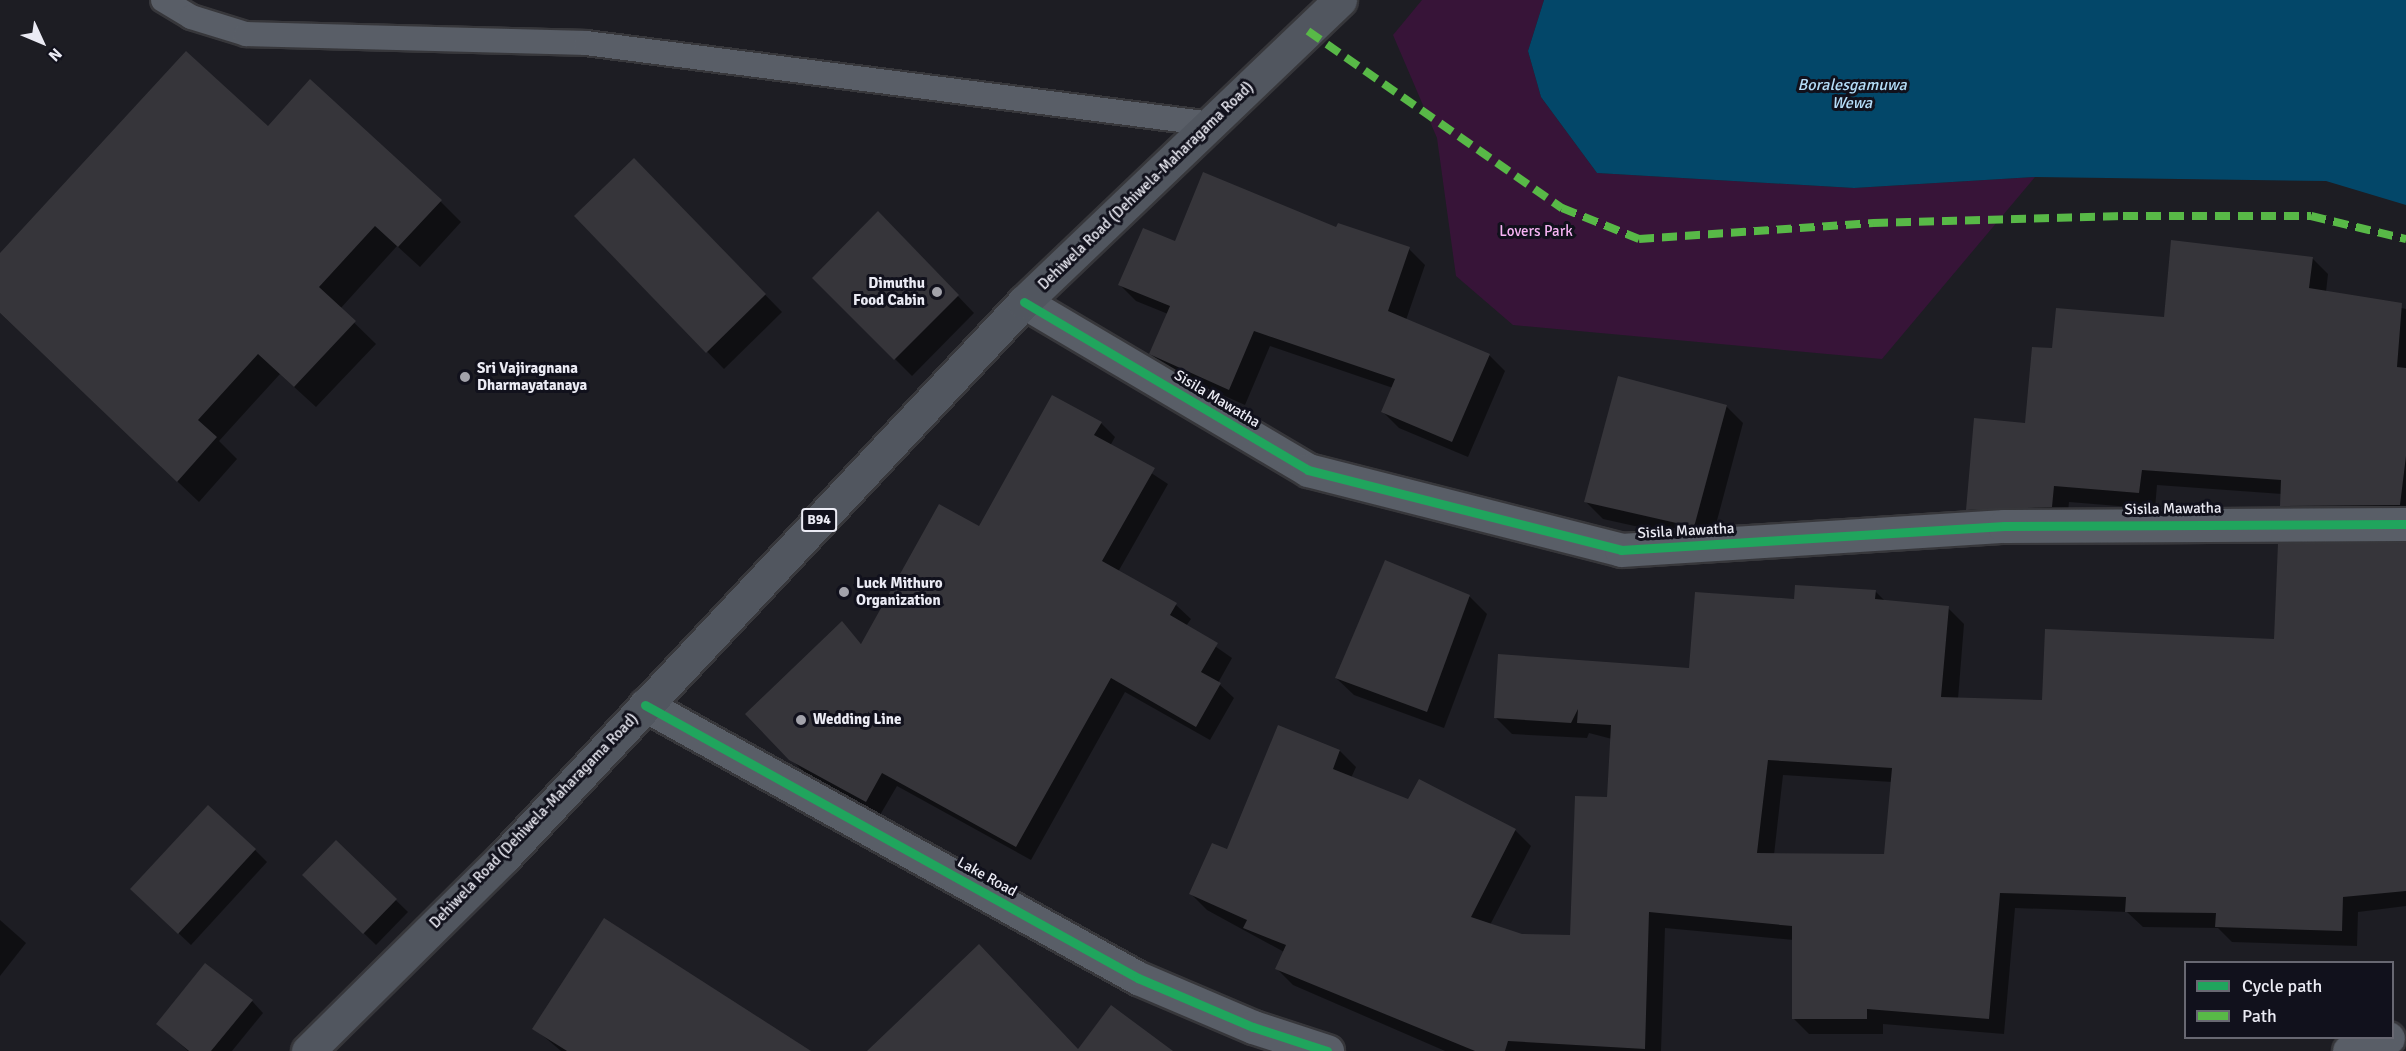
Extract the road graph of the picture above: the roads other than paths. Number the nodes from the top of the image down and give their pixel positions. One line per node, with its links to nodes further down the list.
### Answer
1 (163, 0): 3 (lane)
2 (1340, 0): 3 (main road, Dehiwela Road (Dehiwela-Maharagama Road) / B94)
3 (1211, 124): 4 (main road, Dehiwela Road (Dehiwela-Maharagama Road) / B94)
4 (1024, 302): 5 (street, Sisila Mawatha); 6 (main road, Dehiwela Road (Dehiwela-Maharagama Road) / B94)
5 (2406, 524)
6 (645, 705): 8 (main road, Dehiwela Road (Dehiwela-Maharagama Road) / B94); 9 (street, Lake Road)
7 (2384, 1039): 10 (street)
8 (308, 1051)
9 (1327, 1051)
10 (2349, 1051)

